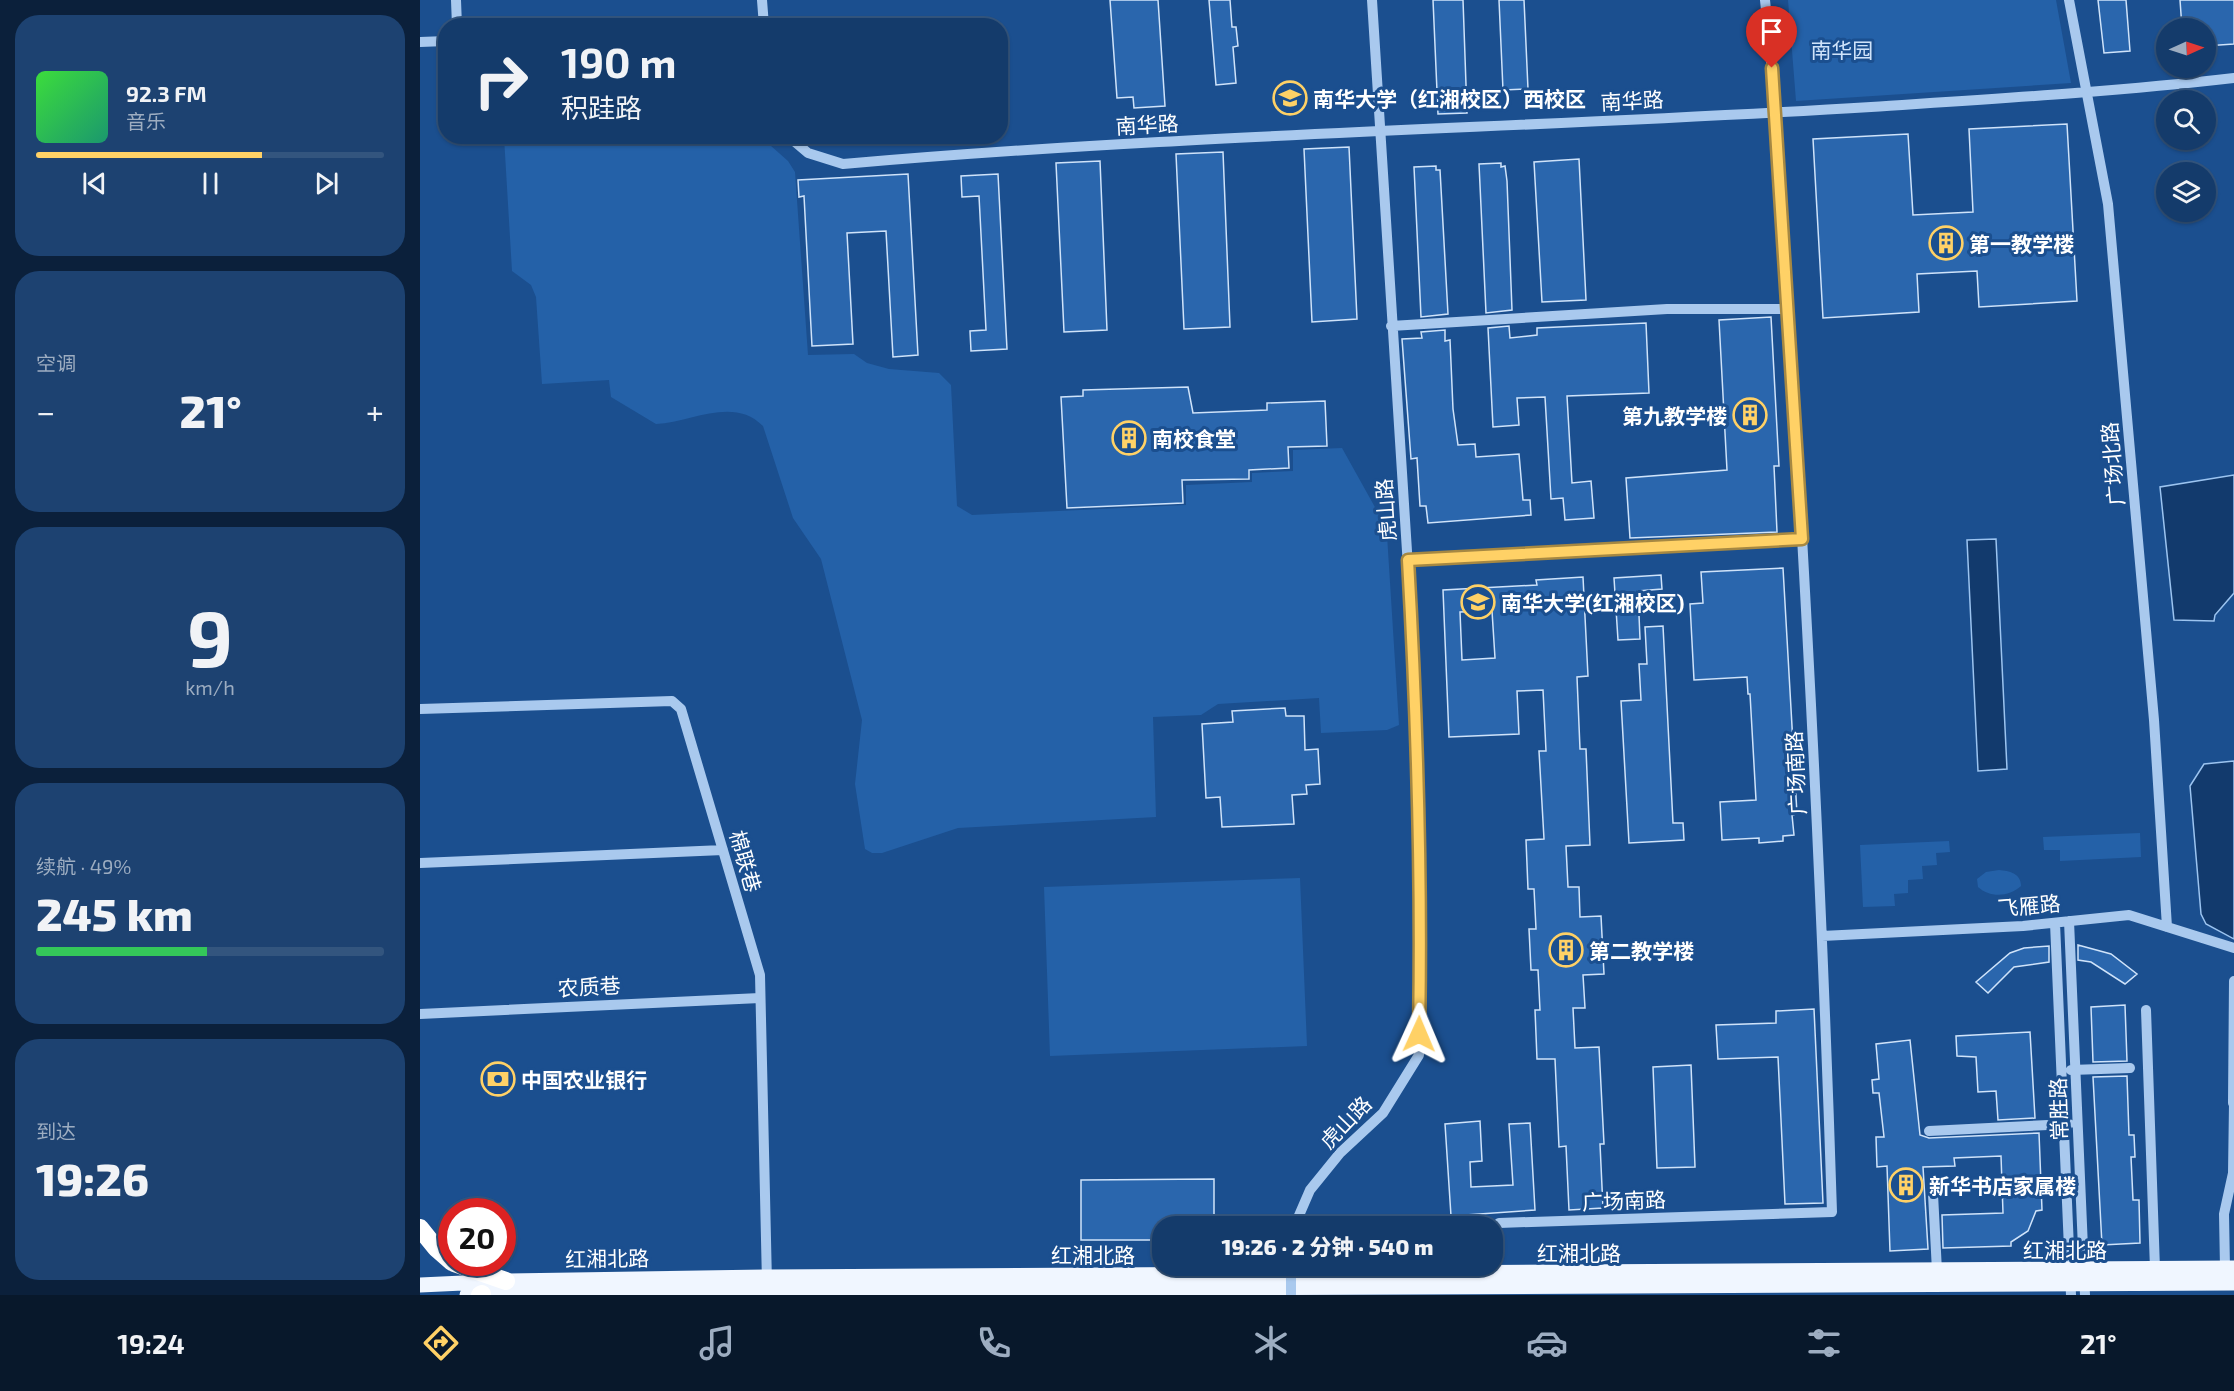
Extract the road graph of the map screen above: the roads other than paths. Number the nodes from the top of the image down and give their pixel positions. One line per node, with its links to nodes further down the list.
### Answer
1 (456, 0): 6 (street)
2 (762, 0): 7 (street)
3 (1372, 0): 13 (street, 虎山路)
4 (1765, 0): 12 (street, 广场南路)
5 (2069, 0): 11 (street, 广场北路)
6 (457, 18)
7 (763, 18)
8 (438, 41): 9 (street)
9 (420, 42)
10 (2234, 78): 11 (street, 南华路)
11 (2086, 94): 12 (street, 南华路); 24 (street, 广场北路)
12 (1777, 113): 13 (street, 南华路); 15 (street, 广场南路)
13 (1381, 132): 14 (street, 南华路); 16 (street, 虎山路)
14 (797, 144)
15 (1789, 309): 16 (street); 17 (street, 广场南路)
16 (1391, 326): 18 (street, 虎山路)
17 (1802, 539): 18 (street); 25 (street, 广场南路)
18 (1408, 560): 39 (street, 虎山路)
19 (420, 709): 20 (street, 棉联巷)
20 (723, 850): 21 (street); 28 (street, 棉联巷)
21 (420, 863)
22 (2069, 921): 23 (street, 飞雁路); 24 (street, 飞雁路); 33 (street, 常胜路)
23 (2055, 922): 25 (street, 飞雁路); 32 (street, 常胜路)
24 (2167, 927): 26 (street, 飞雁路)
25 (1822, 936): 40 (street, 广场南路)
26 (2234, 948)
27 (2234, 981): 34 (street)
28 (760, 998): 30 (street, 农质巷); 49 (street, 棉联巷)
29 (2146, 1010): 44 (street)
30 (420, 1014)
31 (2130, 1068): 33 (street)
32 (2062, 1070): 33 (street); 35 (street, 常胜路)
33 (2076, 1070): 36 (street, 常胜路)
34 (2234, 1103): 43 (street)
35 (2064, 1124): 36 (street); 37 (street); 50 (street, 常胜路)
36 (2078, 1124): 50 (street, 常胜路)
37 (1929, 1131)
38 (1933, 1194): 45 (street)
39 (1299, 1216)
40 (1503, 1223)
41 (420, 1228): 42 (highway)
42 (438, 1250)
43 (2229, 1268): 44 (main road, 红湘北路)
44 (2155, 1269): 50 (main road, 红湘北路)
45 (1937, 1271): 49 (main road, 红湘北路); 50 (main road, 红湘北路)
46 (492, 1276): 48 (highway)
47 (1291, 1276): 54 (street, bridge)
48 (506, 1281): 49 (main road, 红湘北路); 52 (main road, 红湘北路)
49 (767, 1283): 50 (main road, 红湘北路); 53 (main road, 红湘北路)
50 (2078, 1283): 51 (main road, 红湘北路)
51 (2234, 1283)
52 (420, 1286)
53 (477, 1295)
54 (1292, 1295)

